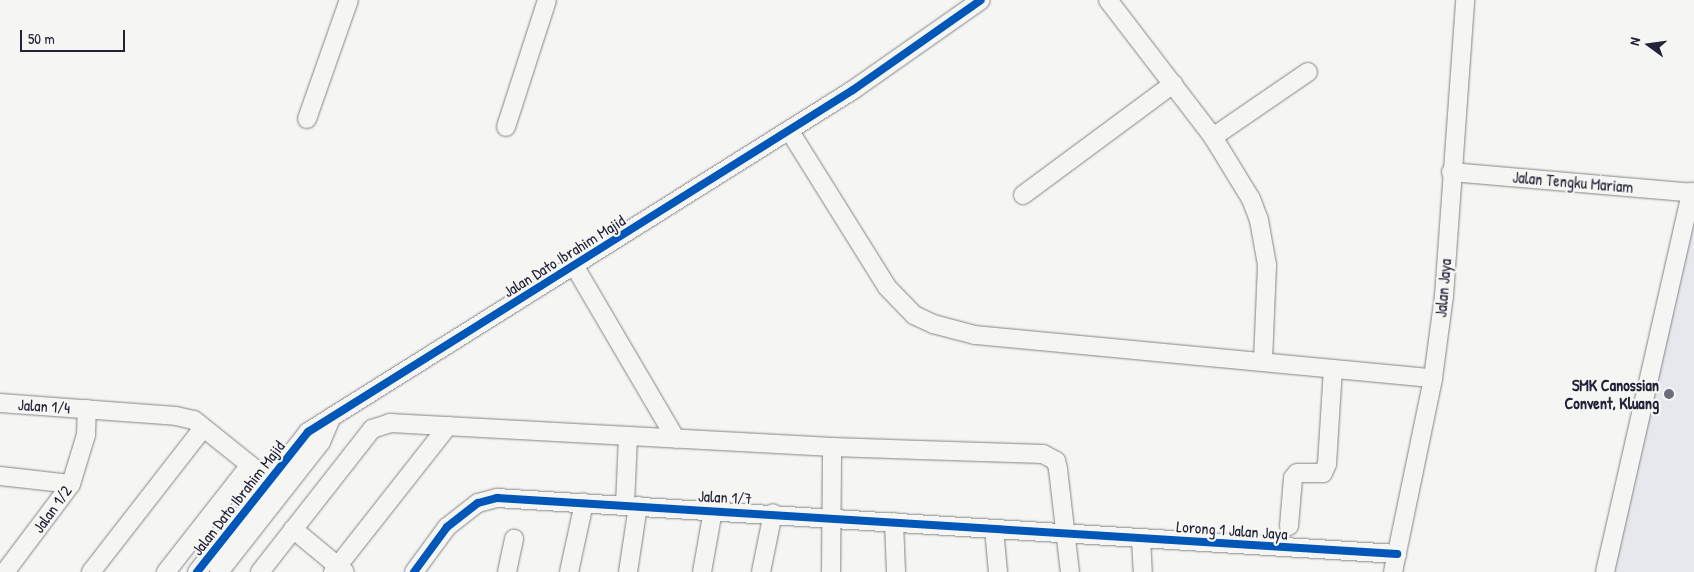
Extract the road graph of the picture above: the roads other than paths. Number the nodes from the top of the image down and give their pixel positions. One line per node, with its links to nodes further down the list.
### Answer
1 (350, 0): 8 (street)
2 (547, 0): 9 (street)
3 (981, 0): 10 (street, Jalan Dato Ibrahim Majid)
4 (1108, 0): 7 (street)
5 (1465, 0): 12 (street, Jalan Jaya)
6 (1308, 72): 11 (street)
7 (1173, 84): 11 (street); 14 (street)
8 (307, 119)
9 (506, 128)
10 (789, 130): 15 (street, Jalan Dato Ibrahim Majid); 16 (street)
11 (1213, 137): 16 (street)
12 (1451, 172): 13 (street, Jalan Tengku Mariam); 18 (street, Jalan Jaya)
13 (1692, 192): 63 (street)
14 (1023, 195)
15 (575, 267): 21 (street, Jalan Dato Ibrahim Majid); 25 (street)
16 (1263, 362): 17 (street)
17 (1333, 369): 18 (street); 37 (street)
18 (1433, 378): 43 (street, Jalan Jaya)
19 (0, 403): 20 (street, Jalan 1/4)
20 (87, 408): 23 (street, Jalan 1/4); 30 (street, Jalan 1/2)
21 (330, 421): 29 (street, Jalan Dato Ibrahim Majid); 50 (street, Jalan Dato Ibrahim Majid)
22 (448, 426): 24 (street); 38 (street); 44 (street)
23 (203, 428): 27 (street, Jalan 1/4); 47 (street)
24 (628, 436): 25 (street); 32 (street)
25 (676, 439): 26 (street)
26 (832, 447): 35 (street); 40 (street)
27 (250, 464): 29 (street, Jalan 1/4); 48 (street)
28 (2, 479): 30 (street)
29 (269, 480): 49 (street, Jalan Dato Ibrahim Majid)
30 (71, 484): 45 (street, Jalan 1/2)
31 (584, 503): 32 (street, Jalan 1/7); 52 (street, Jalan 1/7); 54 (street)
32 (632, 506): 33 (street, Jalan 1/7); 55 (street)
33 (713, 510): 34 (street, Jalan 1/7); 56 (street)
34 (773, 513): 35 (street, Jalan 1/7); 57 (street)
35 (832, 517): 36 (street, Jalan 1/7); 58 (street)
36 (894, 522): 39 (street, Jalan 1/7); 46 (street)
37 (1289, 526)
38 (293, 529): 44 (street); 51 (street)
39 (994, 529): 40 (street, Jalan 1/7); 59 (street)
40 (1065, 531): 41 (street, Lorong 1 Jalan Jaya); 60 (street)
41 (1141, 538): 43 (street, Lorong 1 Jalan Jaya); 61 (street)
42 (514, 539): 53 (street)
43 (1396, 554): 62 (street, Jalan Jaya)
44 (339, 570)
45 (9, 571)
46 (901, 571)
47 (91, 572)
48 (166, 572)
49 (197, 572)
50 (219, 572)
51 (260, 572)
52 (414, 572)
53 (507, 572)
54 (569, 572)
55 (628, 572)
56 (702, 572)
57 (761, 572)
58 (830, 572)
59 (998, 572)
60 (1070, 572)
61 (1143, 572)
62 (1393, 572)
63 (1605, 572)

